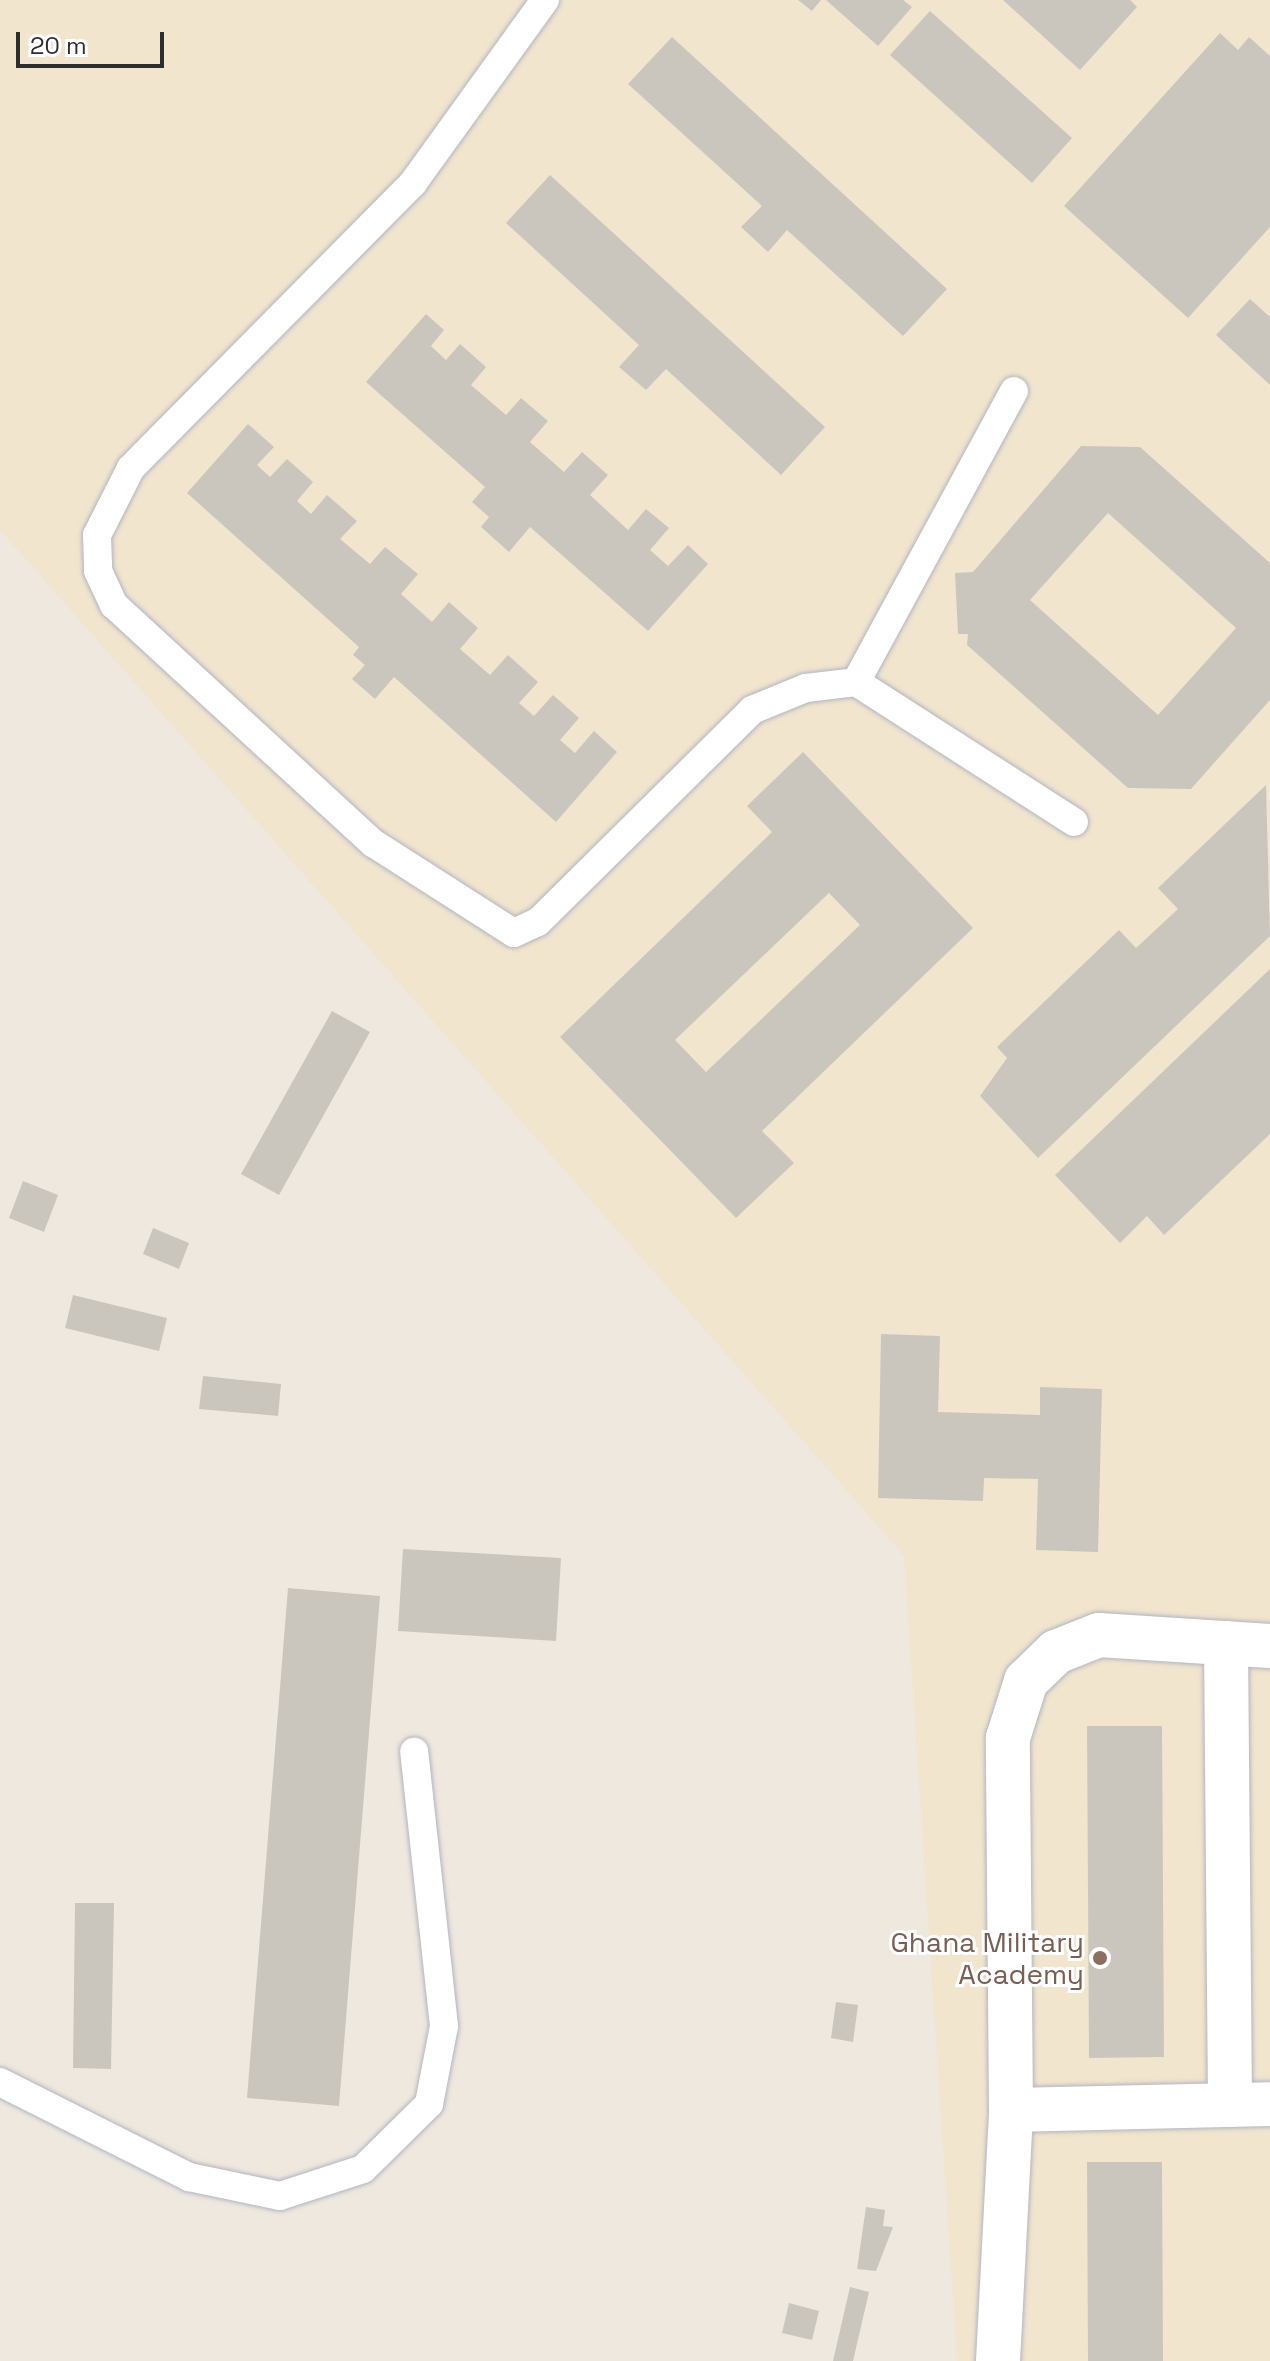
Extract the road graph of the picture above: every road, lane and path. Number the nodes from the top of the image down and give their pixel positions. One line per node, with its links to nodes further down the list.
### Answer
1 (545, 0): 3 (lane)
2 (1014, 391): 3 (lane)
3 (856, 682): 4 (lane)
4 (1074, 822)
5 (1226, 1643): 6 (street); 9 (street); 10 (street)
6 (1270, 1646)
7 (414, 1752): 8 (lane)
8 (0, 2082)
9 (1250, 2104): 10 (street)
10 (1011, 2110): 11 (street)
11 (998, 2361)

